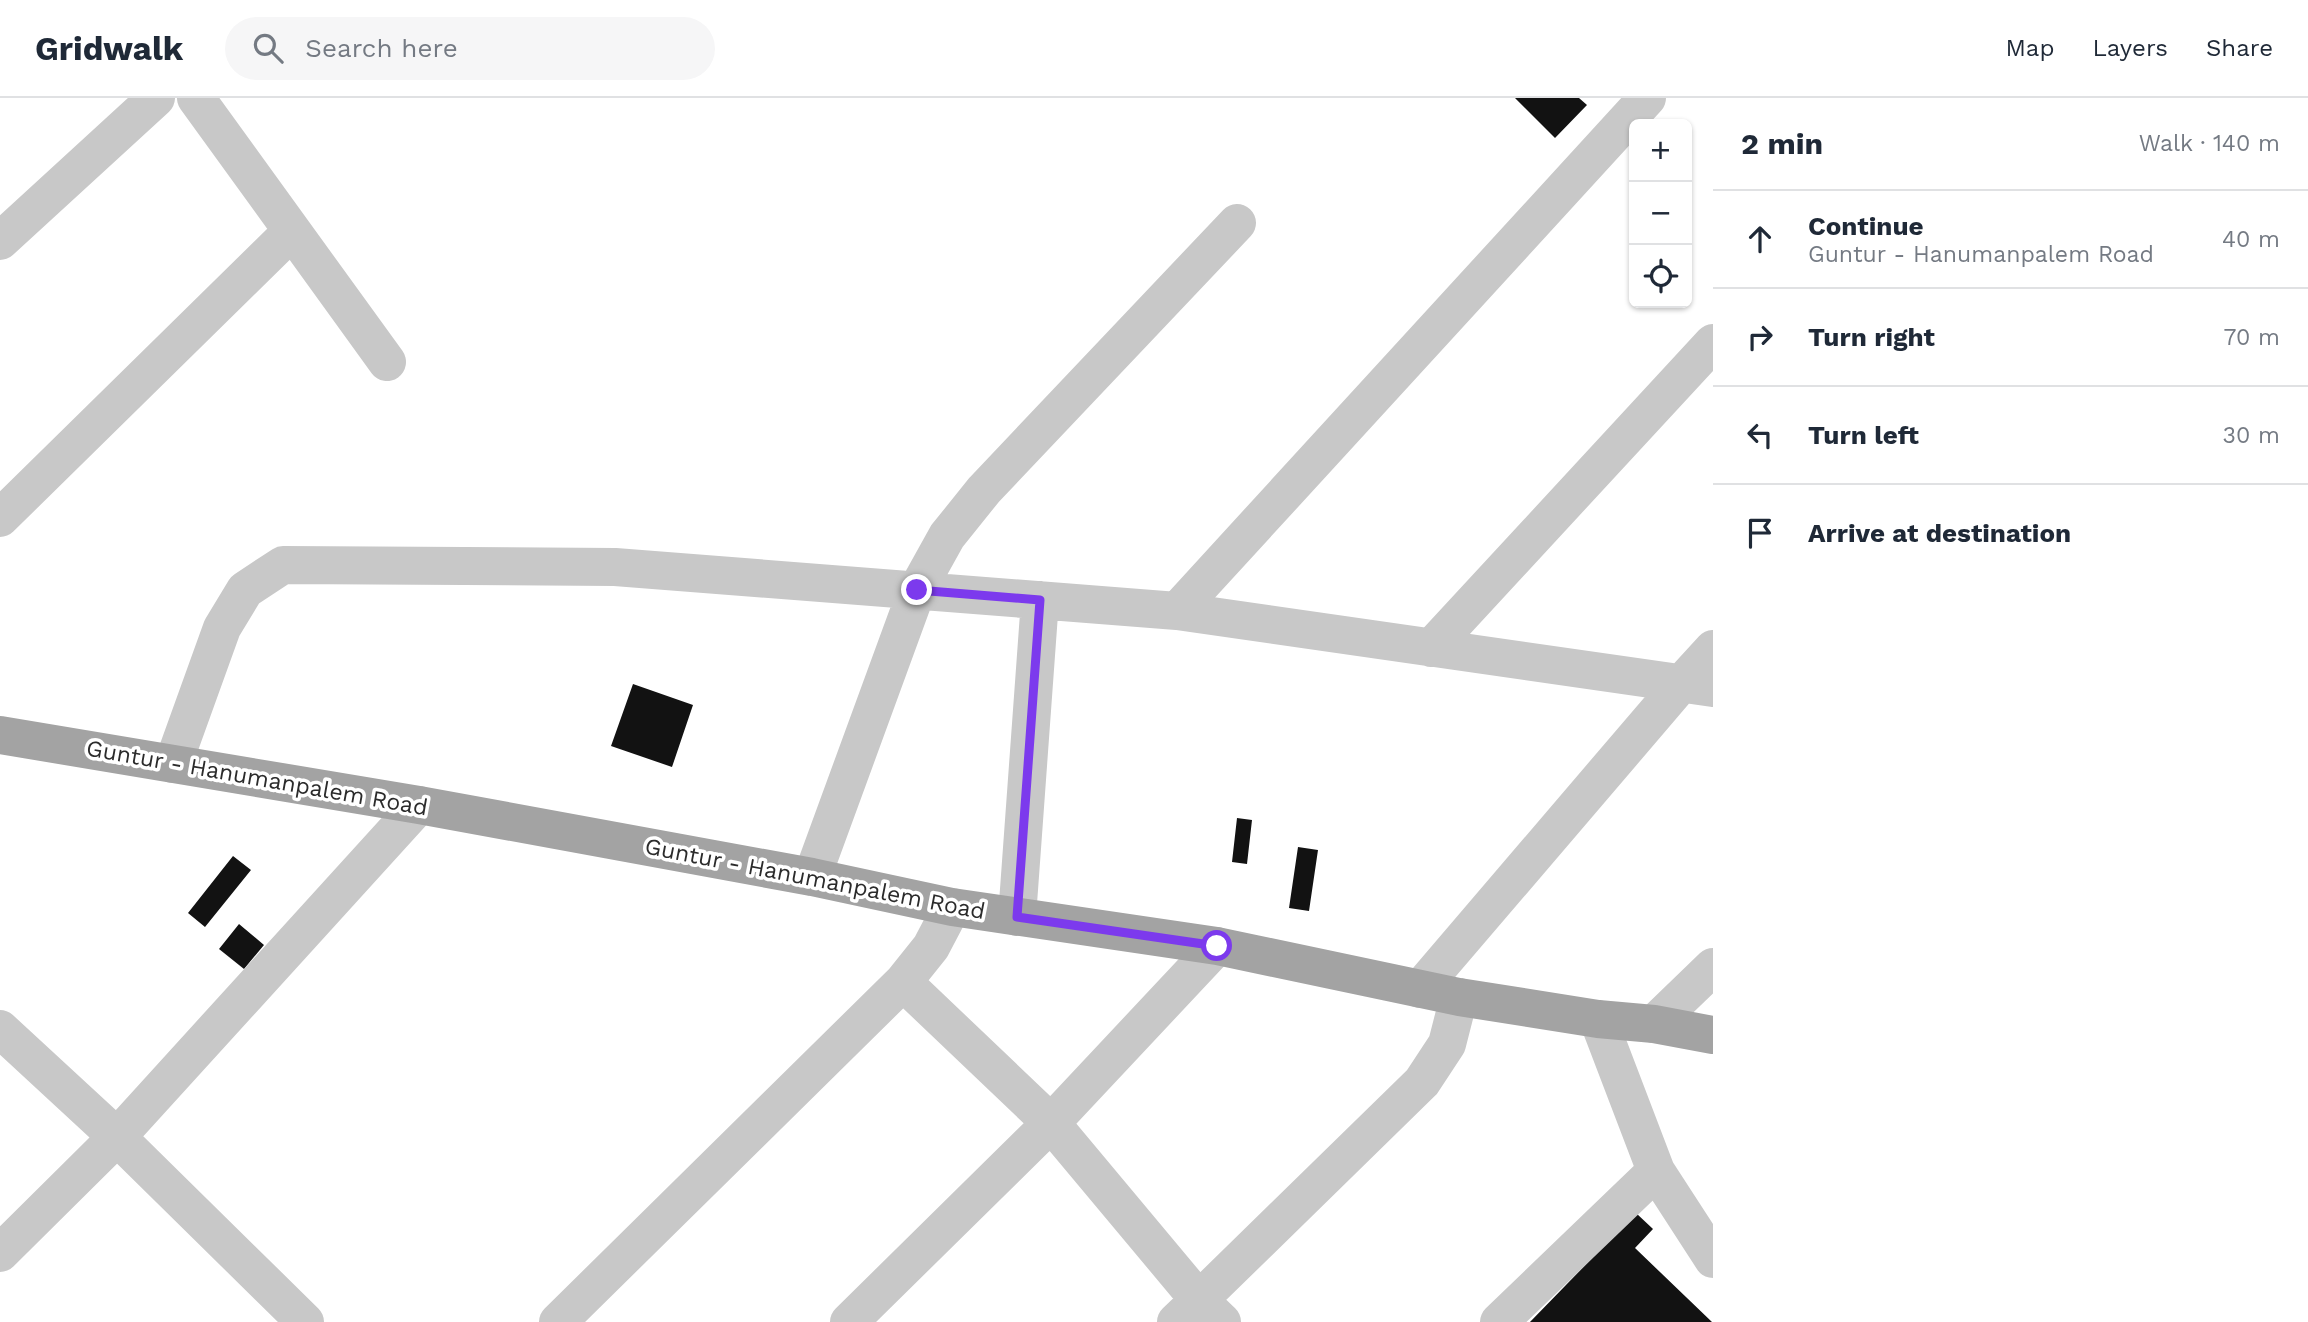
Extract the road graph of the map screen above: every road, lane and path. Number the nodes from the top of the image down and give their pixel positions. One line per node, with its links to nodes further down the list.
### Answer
1 (156, 98): 6 (street)
2 (196, 98): 5 (street)
3 (1647, 98): 12 (street)
4 (1237, 223): 10 (street)
5 (292, 231): 8 (street); 9 (street)
6 (0, 241)
7 (1713, 343): 13 (street)
8 (387, 362)
9 (0, 518)
10 (917, 590): 11 (street); 17 (street); 19 (street)
11 (1040, 600): 12 (street); 21 (street)
12 (1177, 611): 13 (street)
13 (1431, 648): 15 (street)
14 (1713, 649): 15 (street)
15 (1696, 686): 25 (street)
16 (2, 737): 17 (main road, Guntur - Hanumanpalem Road)
17 (173, 764): 18 (main road, Guntur - Hanumanpalem Road)
18 (419, 805): 19 (main road, Guntur - Hanumanpalem Road); 32 (street)
19 (812, 877): 20 (main road, Guntur - Hanumanpalem Road)
20 (952, 907): 21 (main road, Guntur - Hanumanpalem Road); 24 (street)
21 (1017, 917): 22 (main road, Guntur - Hanumanpalem Road)
22 (1217, 946): 25 (main road, Guntur - Hanumanpalem Road); 31 (street)
23 (1713, 968): 28 (street)
24 (903, 982): 31 (street); 38 (street)
25 (1420, 989): 26 (main road, Guntur - Hanumanpalem Road)
26 (1458, 997): 27 (main road, Guntur - Hanumanpalem Road); 36 (street)
27 (1598, 1019): 28 (main road, Guntur - Hanumanpalem Road); 33 (street)
28 (1654, 1024): 30 (main road, Guntur - Hanumanpalem Road)
29 (0, 1029): 32 (street)
30 (1713, 1035)
31 (1051, 1123): 36 (street); 39 (street)
32 (117, 1138): 34 (street); 37 (street)
33 (1656, 1171): 35 (street); 40 (street)
34 (0, 1253)
35 (1713, 1259)
36 (1199, 1315)
37 (305, 1322)
38 (558, 1322)
39 (849, 1322)
40 (1499, 1322)

